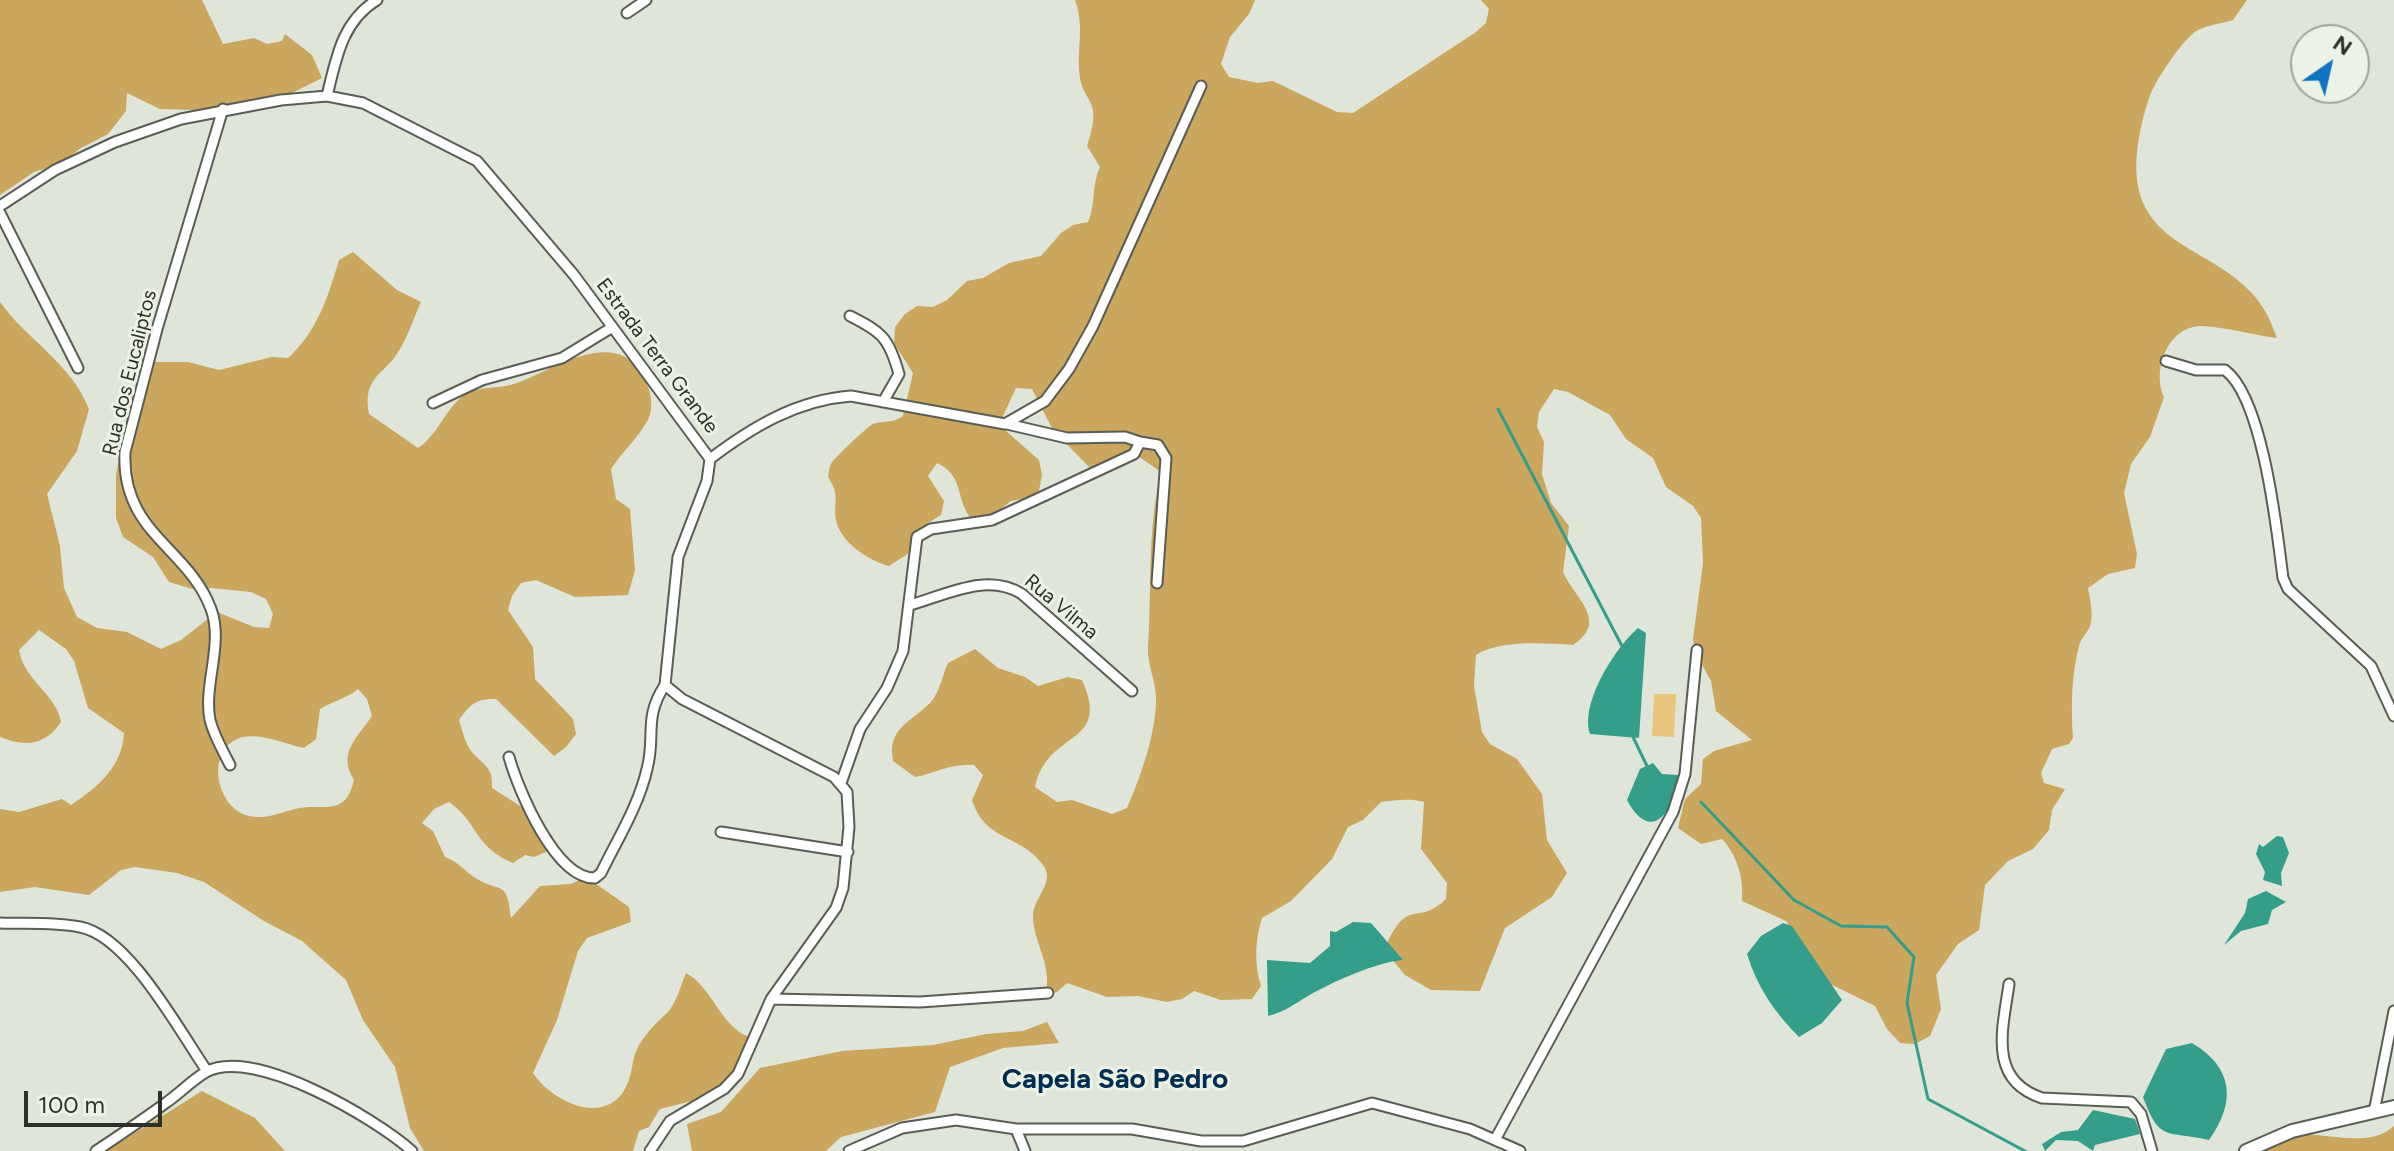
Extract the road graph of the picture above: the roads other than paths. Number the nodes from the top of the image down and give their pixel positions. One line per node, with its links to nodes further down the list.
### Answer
1 (377, 0): 5 (street)
2 (646, 0): 3 (street)
3 (627, 13)
4 (1201, 86): 15 (street)
5 (327, 96): 6 (street, Estrada Terra Grande); 10 (street, Estrada Terra Grande)
6 (223, 109): 7 (street, Estrada Terra Grande); 25 (street, Rua dos Eucaliptos)
7 (0, 206)
8 (0, 213): 12 (street)
9 (850, 316): 13 (street)
10 (611, 328): 14 (street); 17 (street, Estrada Terra Grande)
11 (2166, 361): 23 (street)
12 (78, 368)
13 (883, 402): 15 (street, Estrada Terra Grande); 17 (street, Estrada Terra Grande)
14 (433, 403)
15 (1005, 424): 16 (street, Estrada Terra Grande)
16 (1140, 442): 18 (street); 19 (street)
17 (710, 459): 21 (street)
18 (1157, 583)
19 (910, 605): 22 (street, Rua Vilma); 26 (street)
20 (1697, 650): 38 (street)
21 (665, 685): 24 (street); 26 (street)
22 (1132, 691)
23 (2394, 716)
24 (509, 757)
25 (230, 765)
26 (841, 783): 28 (street)
27 (721, 832): 28 (street)
28 (848, 852): 32 (street)
29 (0, 923): 34 (street)
30 (2009, 984): 45 (street)
31 (1048, 993): 32 (street)
32 (771, 999): 41 (street)
33 (2394, 1011): 36 (street)
34 (207, 1071): 39 (street); 40 (street)
35 (2394, 1107): 36 (street)
36 (2374, 1112): 46 (street)
37 (1016, 1129): 38 (street); 42 (street); 43 (street)
38 (1496, 1138): 44 (street)
39 (96, 1151)
40 (412, 1151)
41 (650, 1151)
42 (849, 1151)
43 (1025, 1151)
44 (1520, 1151)
45 (2152, 1151)
46 (2246, 1151)

